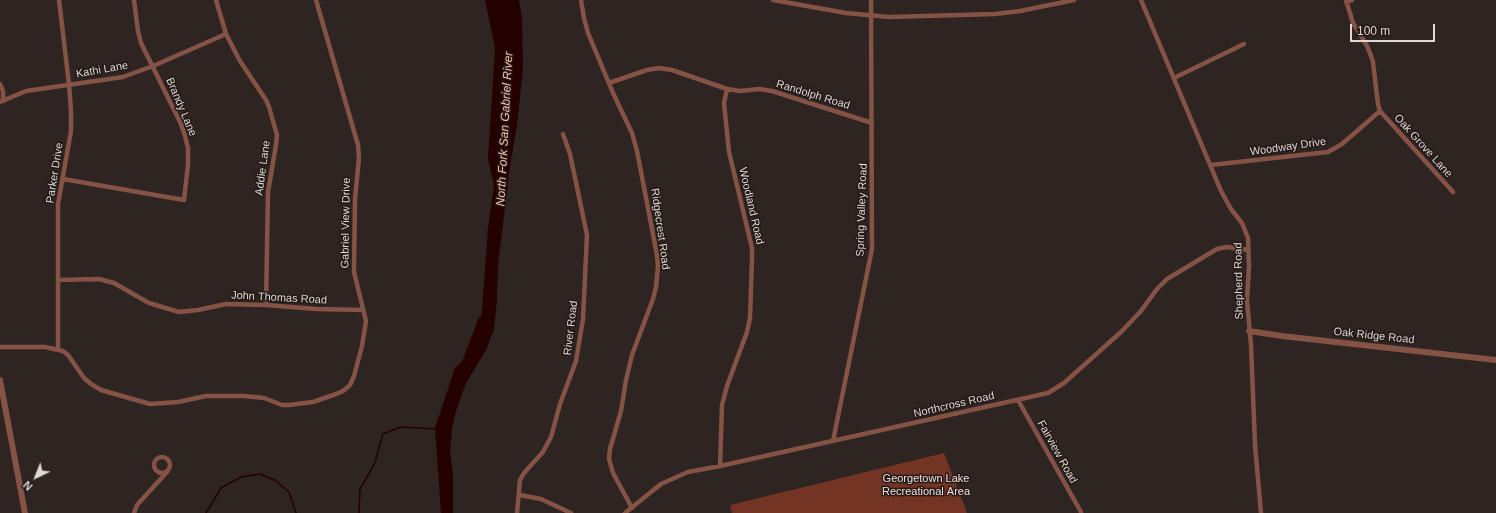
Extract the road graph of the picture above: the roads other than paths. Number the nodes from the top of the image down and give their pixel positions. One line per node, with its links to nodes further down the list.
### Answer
1 (59, 0): 20 (street, Parker Drive)
2 (134, 0): 16 (street, Brandy Lane)
3 (216, 0): 14 (street, Addie Lane)
4 (316, 0): 32 (street, Gabriel View Drive)
5 (581, 0): 18 (street, Ridgecrest Road)
6 (774, 0): 7 (street)
7 (779, 0): 13 (street)
8 (871, 0): 13 (street, Spring Valley Road)
9 (1074, 0): 13 (street)
10 (1141, 0): 17 (street, Shepherd Road)
11 (1352, 0): 12 (street)
12 (1346, 1): 23 (street)
13 (871, 16): 24 (street, Spring Valley Road)
14 (226, 34): 16 (street, Kathi Lane); 31 (street, Addie Lane)
15 (1244, 44): 17 (street)
16 (153, 66): 20 (street, Kathi Lane); 27 (street, Brandy Lane)
17 (1174, 78): 26 (street, Shepherd Road)
18 (609, 83): 21 (street, Randolph Road); 43 (street, Ridgecrest Road)
19 (0, 84): 22 (street)
20 (69, 84): 22 (street, Kathi Lane); 27 (street, Parker Drive)
21 (727, 89): 24 (street, Randolph Road); 40 (street, Woodland Road)
22 (1, 100)
23 (1380, 111): 26 (street, Woodway Drive); 28 (street, Oak Grove Lane)
24 (872, 123): 39 (street, Spring Valley Road)
25 (563, 134): 42 (street, River Road)
26 (1211, 165): 29 (street, Shepherd Road)
27 (63, 179): 30 (street, Parker Drive)
28 (1453, 192)
29 (1248, 250): 33 (street, Shepherd Road); 38 (street, Northcross Road)
30 (58, 280): 31 (street, John Thomas Road); 35 (street, Parker Drive)
31 (266, 305): 32 (street, John Thomas Road)
32 (363, 310): 35 (street, Gabriel View Drive)
33 (1249, 331): 36 (street, Oak Ridge Road); 50 (street, Shepherd Road)
34 (0, 347): 35 (street)
35 (58, 349)
36 (1496, 360)
37 (0, 380): 45 (street)
38 (1018, 400): 39 (street, Northcross Road); 44 (street, Fairview Road)
39 (833, 441): 40 (street, Northcross Road)
40 (720, 466): 43 (street, Northcross Road)
41 (166, 472): 46 (street)
42 (520, 495): 47 (street, River Road); 48 (street)
43 (632, 508): 49 (street, Northcross Road)
44 (1081, 512)
45 (25, 513)
46 (134, 513)
47 (517, 513)
48 (571, 513)
49 (625, 513)
50 (1262, 513)

